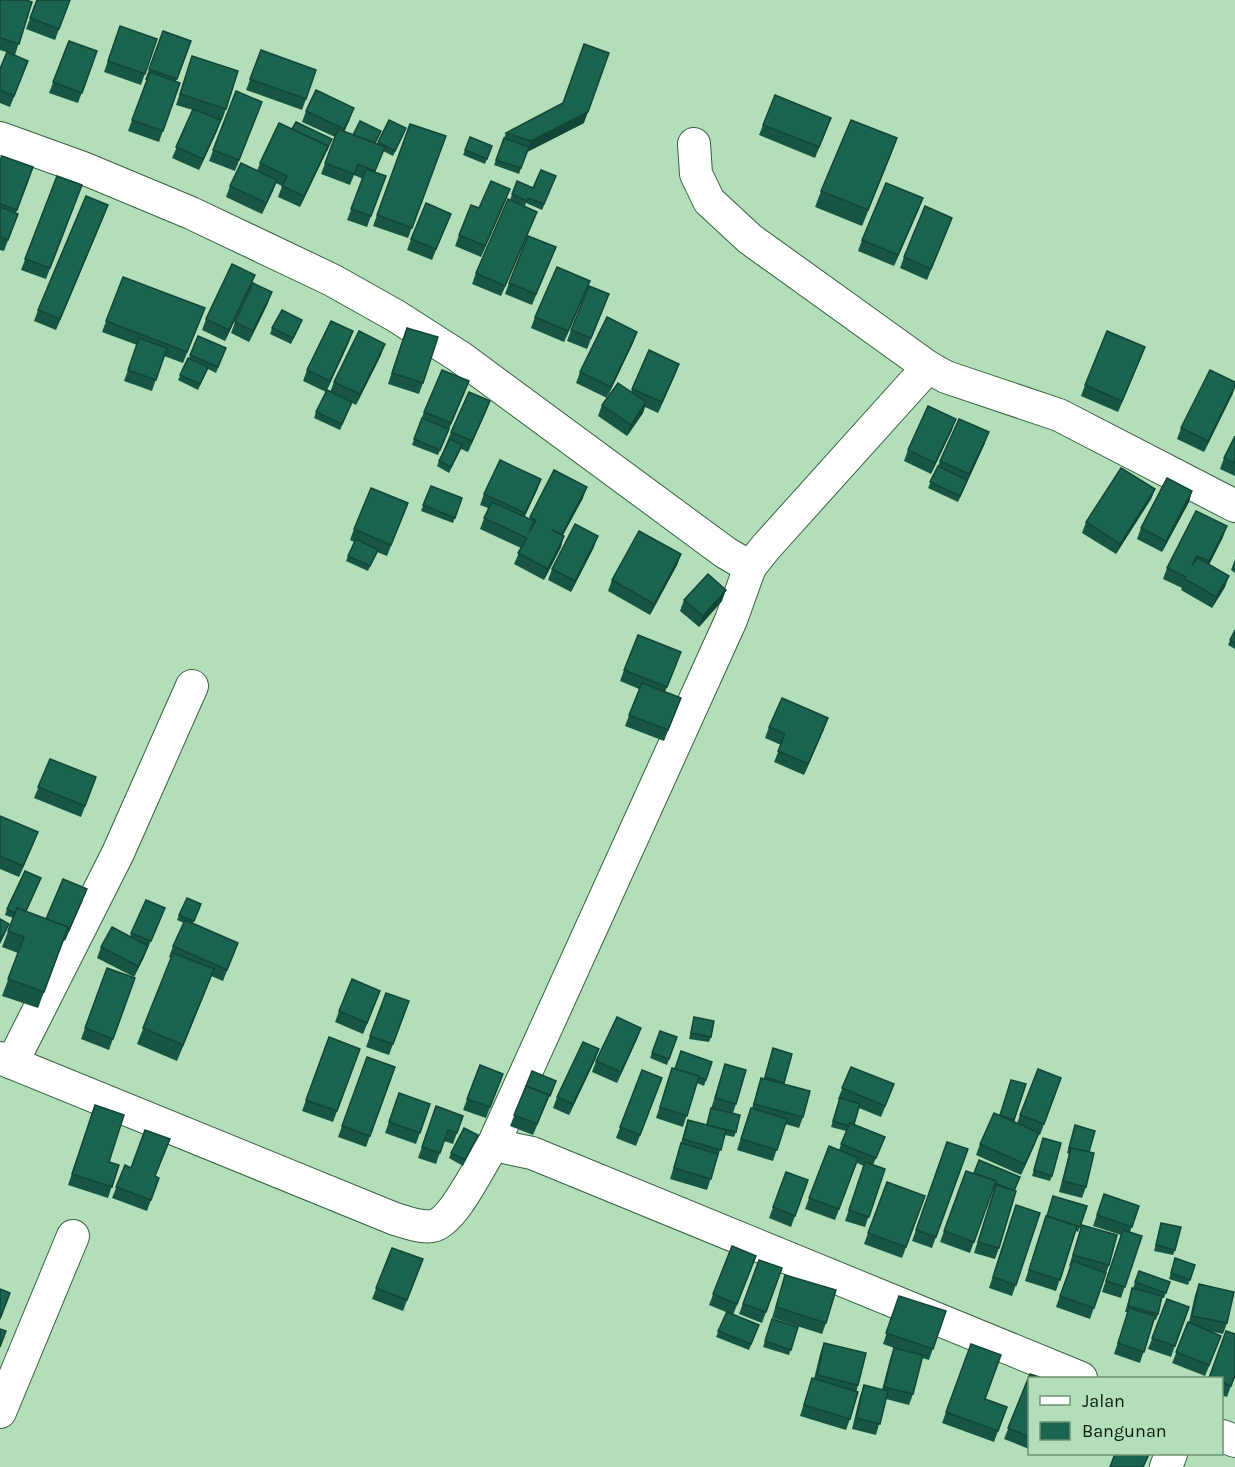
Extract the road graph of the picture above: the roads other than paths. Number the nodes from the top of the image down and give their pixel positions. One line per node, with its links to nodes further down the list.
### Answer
1 (0, 138): 5 (street)
2 (694, 144): 3 (street)
3 (928, 367): 4 (street); 5 (street)
4 (1235, 506)
5 (750, 567): 8 (street)
6 (192, 686): 7 (street)
7 (6, 1060): 8 (street)
8 (493, 1145): 10 (street)
9 (73, 1236): 11 (street)
10 (1079, 1377)
11 (0, 1412)

